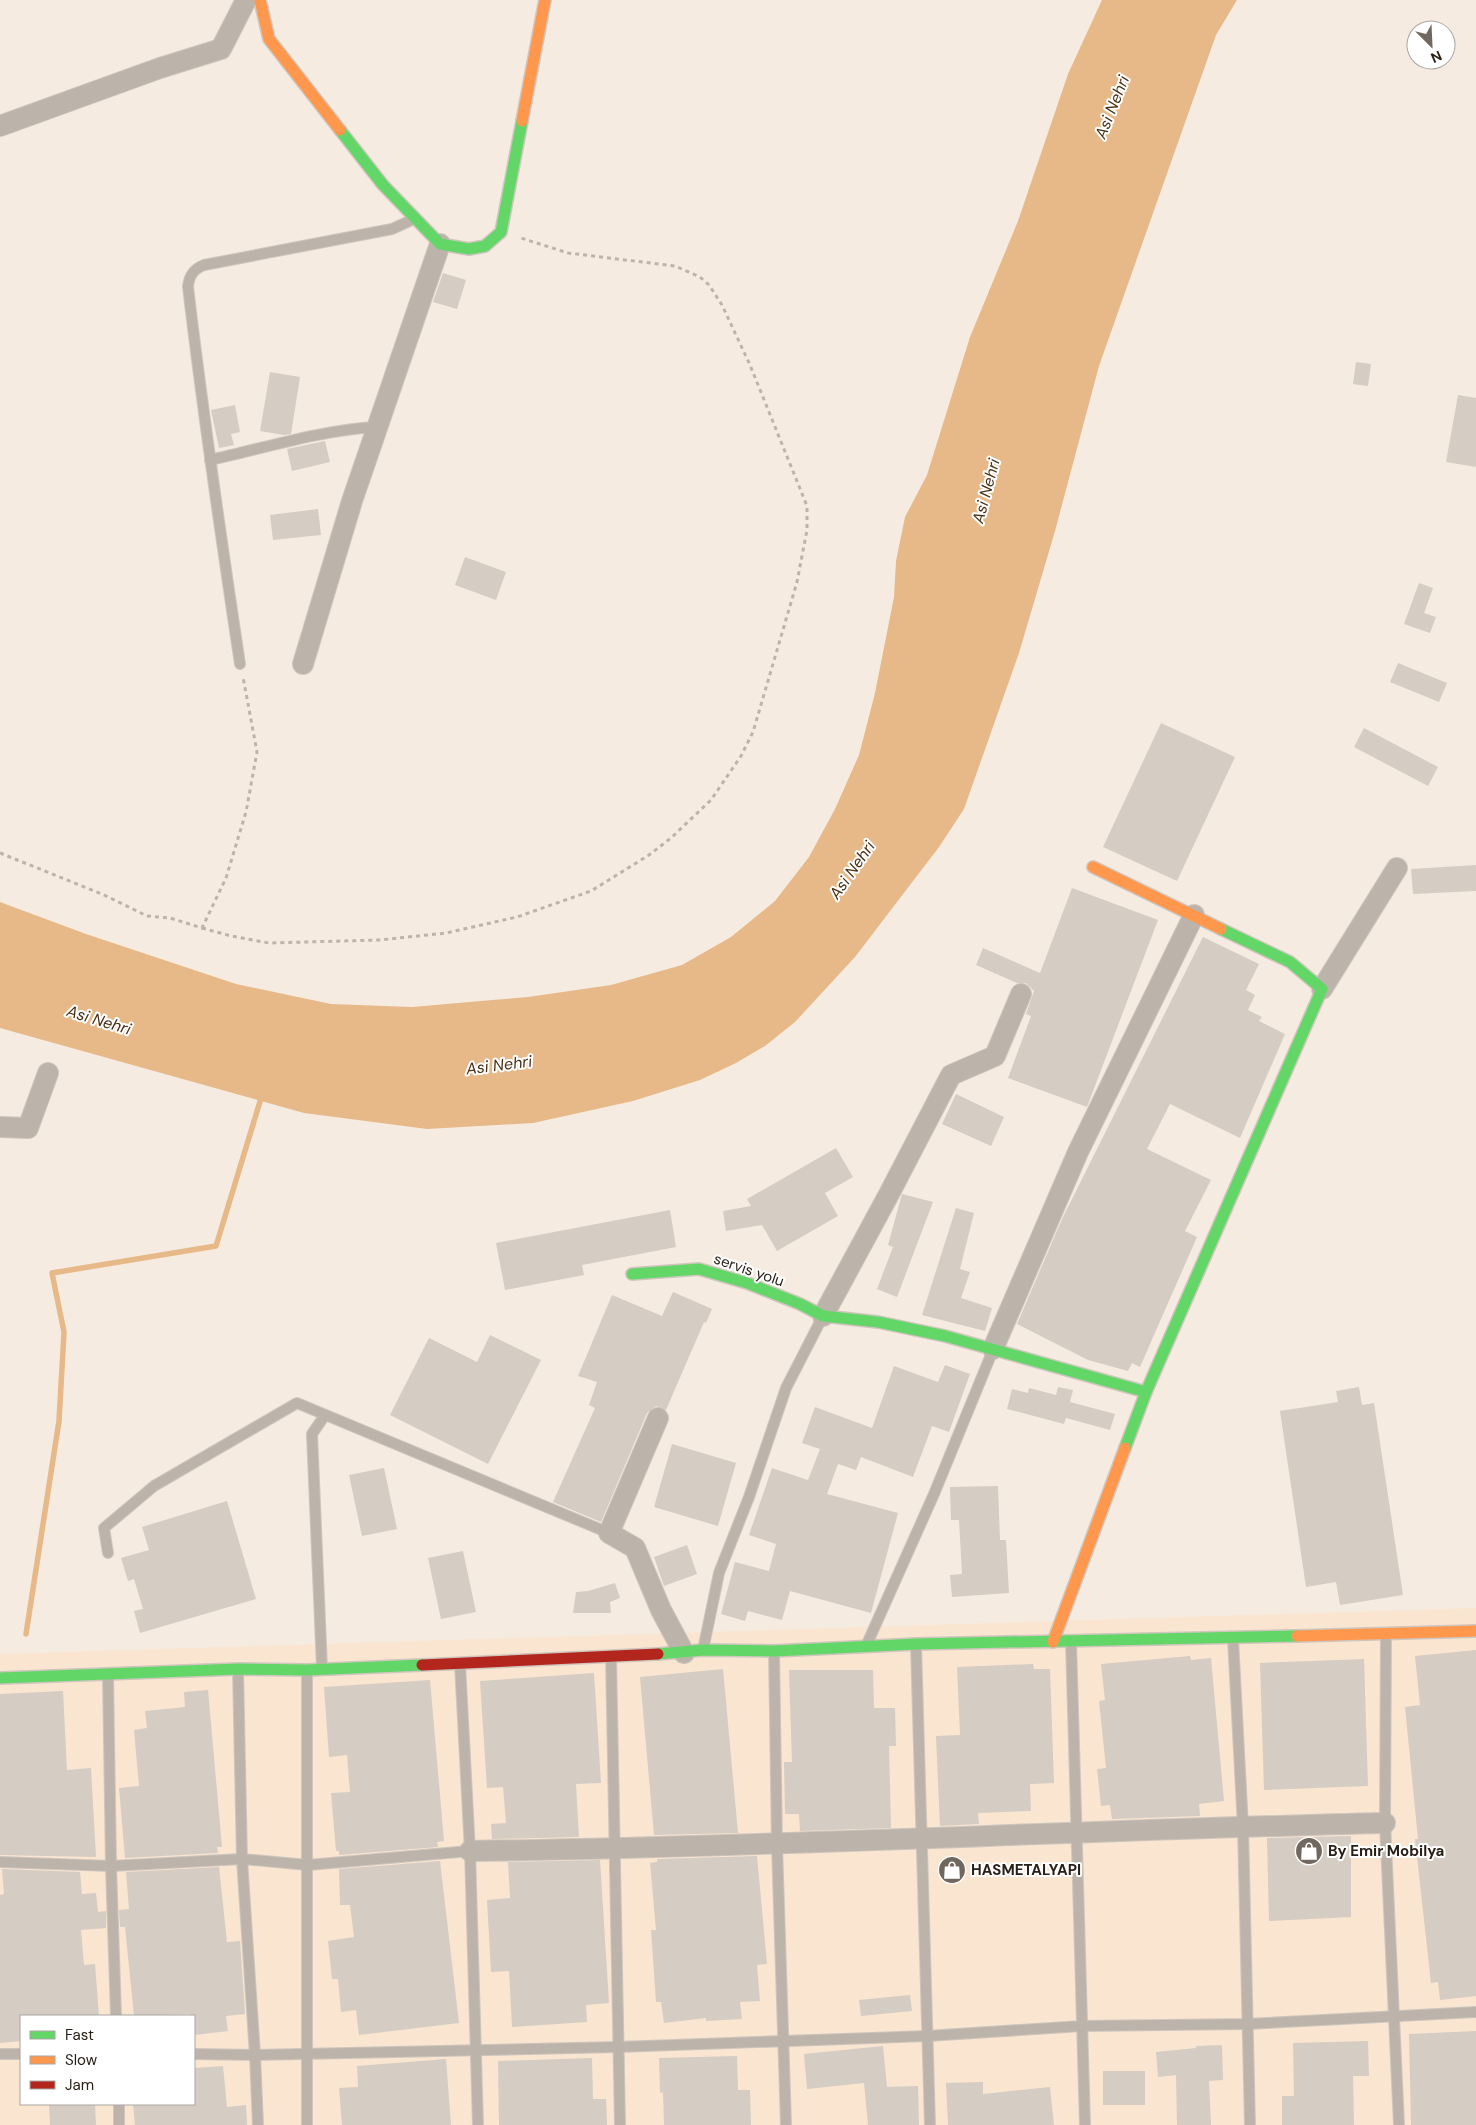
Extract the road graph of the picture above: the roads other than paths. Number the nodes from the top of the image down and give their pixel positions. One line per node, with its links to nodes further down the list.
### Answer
1 (246, 0): 4 (street)
2 (260, 0): 5 (street)
3 (545, 0): 6 (street)
4 (0, 126)
5 (415, 219): 6 (street); 8 (lane)
6 (440, 244): 7 (street)
7 (376, 427): 8 (lane); 10 (street)
8 (210, 460): 9 (lane)
9 (240, 664)
10 (303, 664)
11 (1093, 867): 13 (street)
12 (1397, 868): 14 (street)
13 (1194, 915): 14 (street); 20 (street)
14 (1322, 989): 21 (street)
15 (1020, 994): 19 (street)
16 (48, 1073): 17 (street)
17 (0, 1127)
18 (632, 1274): 19 (street, servis yolu)
19 (823, 1316): 20 (street); 33 (lane)
20 (993, 1349): 21 (street); 32 (lane)
21 (1146, 1392): 30 (street)
22 (325, 1415): 24 (lane); 25 (lane); 38 (lane)
23 (658, 1418): 24 (street)
24 (609, 1533): 33 (street)
25 (108, 1553)
26 (1476, 1631): 27 (street)
27 (1386, 1632): 28 (street); 42 (lane)
28 (1233, 1638): 29 (street); 43 (lane)
29 (1071, 1641): 30 (street); 44 (lane)
30 (1053, 1642): 31 (street)
31 (916, 1644): 32 (street); 45 (lane)
32 (866, 1647): 34 (street)
33 (693, 1651): 34 (street); 35 (street)
34 (774, 1651): 46 (lane)
35 (611, 1656): 36 (street); 47 (lane)
36 (460, 1663): 38 (street); 48 (lane)
37 (238, 1669): 39 (street); 40 (street); 49 (lane)
38 (322, 1669): 39 (street)
39 (307, 1670): 52 (lane)
40 (108, 1674): 41 (street); 51 (lane)
41 (0, 1678)
42 (1385, 1823): 43 (street); 55 (lane)
43 (1243, 1827): 44 (street); 56 (lane)
44 (1078, 1834): 45 (street); 57 (lane)
45 (921, 1839): 46 (street); 58 (lane)
46 (777, 1845): 47 (street); 59 (lane)
47 (614, 1850): 48 (street); 60 (lane)
48 (470, 1851): 52 (lane); 61 (lane)
49 (242, 1859): 51 (lane); 52 (lane); 66 (lane)
50 (0, 1862): 51 (lane)
51 (111, 1866): 54 (lane)
52 (308, 1866): 62 (lane)
53 (1476, 2012): 55 (lane)
54 (116, 2015)
55 (1392, 2016): 56 (lane); 77 (lane)
56 (1248, 2024): 57 (lane); 76 (lane)
57 (1082, 2026): 58 (lane); 75 (lane)
58 (927, 2036): 59 (lane); 74 (lane)
59 (784, 2041): 60 (lane); 73 (lane)
60 (618, 2047): 61 (lane); 72 (lane)
61 (477, 2050): 62 (lane); 71 (lane)
62 (308, 2053): 66 (lane); 70 (lane)
63 (0, 2054): 64 (lane)
64 (20, 2054)
65 (195, 2054): 66 (lane)
66 (256, 2055): 69 (lane)
67 (119, 2105): 68 (lane)
68 (119, 2125)
69 (258, 2125)
70 (307, 2125)
71 (478, 2125)
72 (620, 2125)
73 (786, 2125)
74 (930, 2125)
75 (1085, 2125)
76 (1250, 2125)
77 (1399, 2125)

